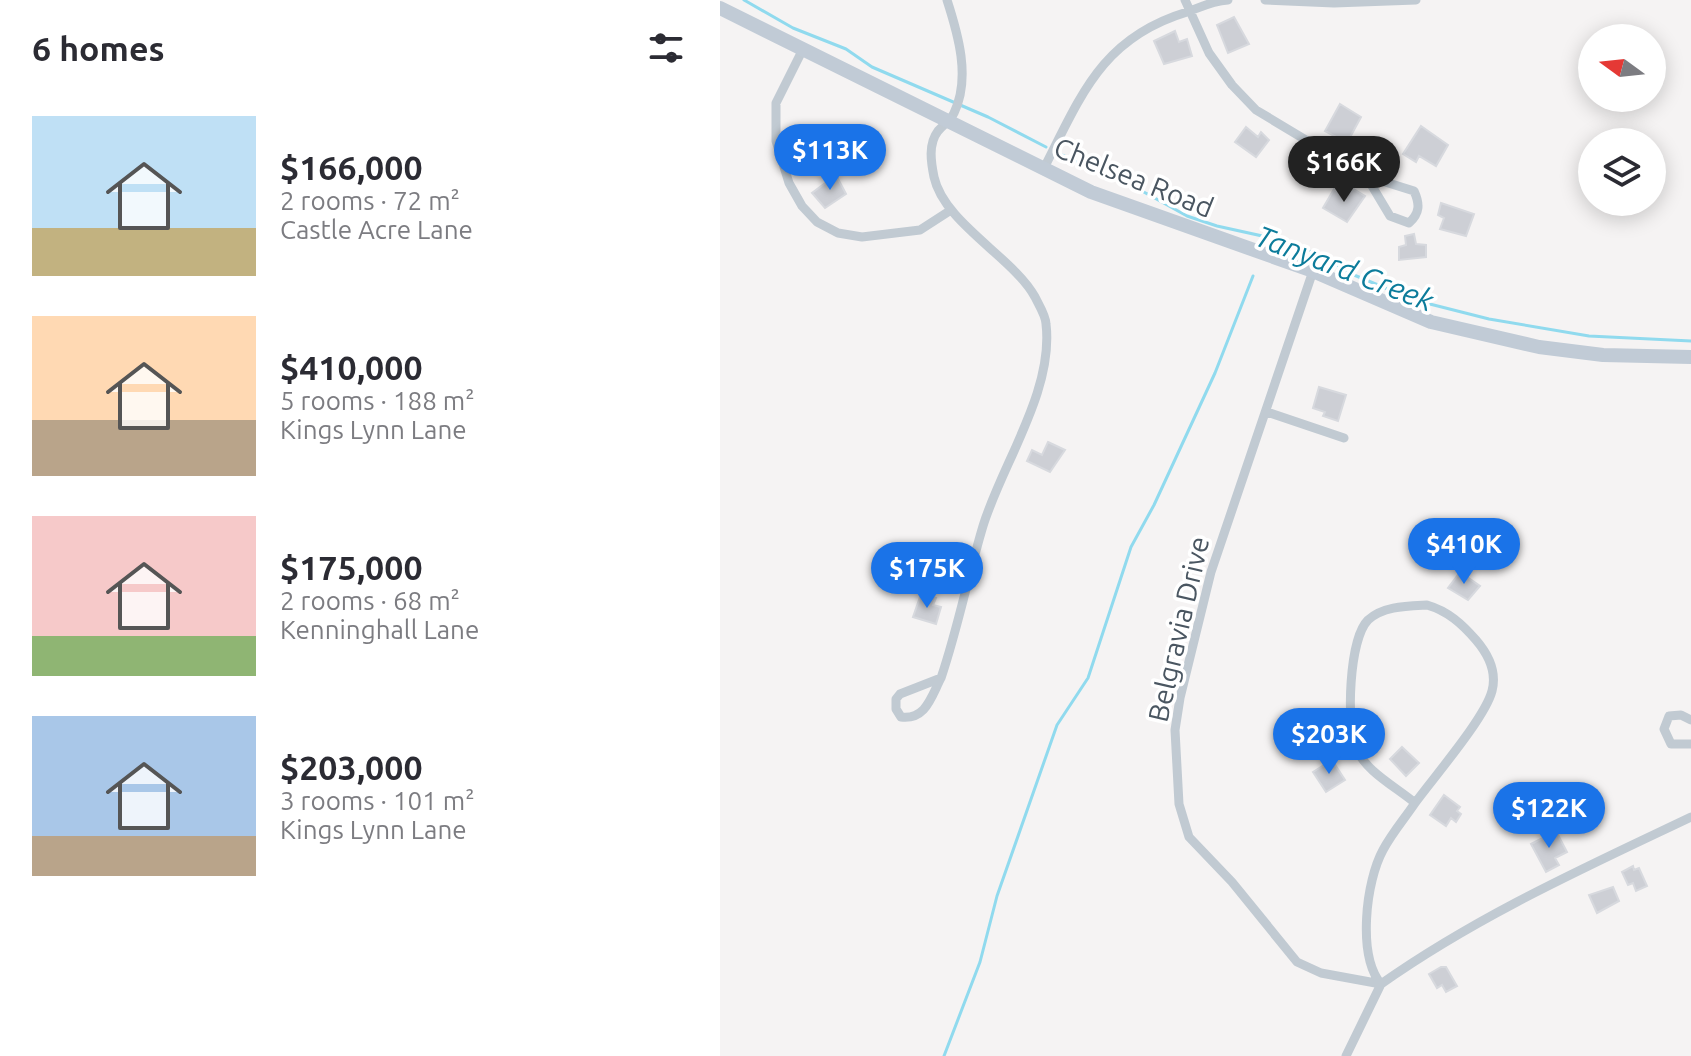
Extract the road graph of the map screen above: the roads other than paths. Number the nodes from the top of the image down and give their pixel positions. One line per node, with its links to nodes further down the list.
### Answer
1 (947, 0): 9 (street)
2 (1185, 0): 7 (street)
3 (1228, 0): 7 (street)
4 (1265, 0): 5 (street)
5 (1416, 0)
6 (720, 8): 8 (street, Chelsea Road)
7 (1190, 10): 10 (street); 11 (street)
8 (803, 49): 9 (street, Chelsea Road); 12 (street)
9 (951, 117): 10 (street, Chelsea Road); 12 (street)
10 (1043, 170): 13 (street, Chelsea Road)
11 (1366, 176): 11 (street)
12 (951, 210): 17 (street)
13 (1313, 271): 14 (street, Chelsea Road); 15 (street, Belgravia Drive)
14 (1691, 357)
15 (1267, 412): 16 (street); 22 (street, Belgravia Drive)
16 (1344, 438)
17 (941, 678): 17 (street)
18 (1691, 720): 19 (street)
19 (1691, 744)
20 (1415, 803): 20 (street); 22 (street)
21 (1691, 817): 22 (street)
22 (1381, 984): 23 (street)
23 (1346, 1056)

